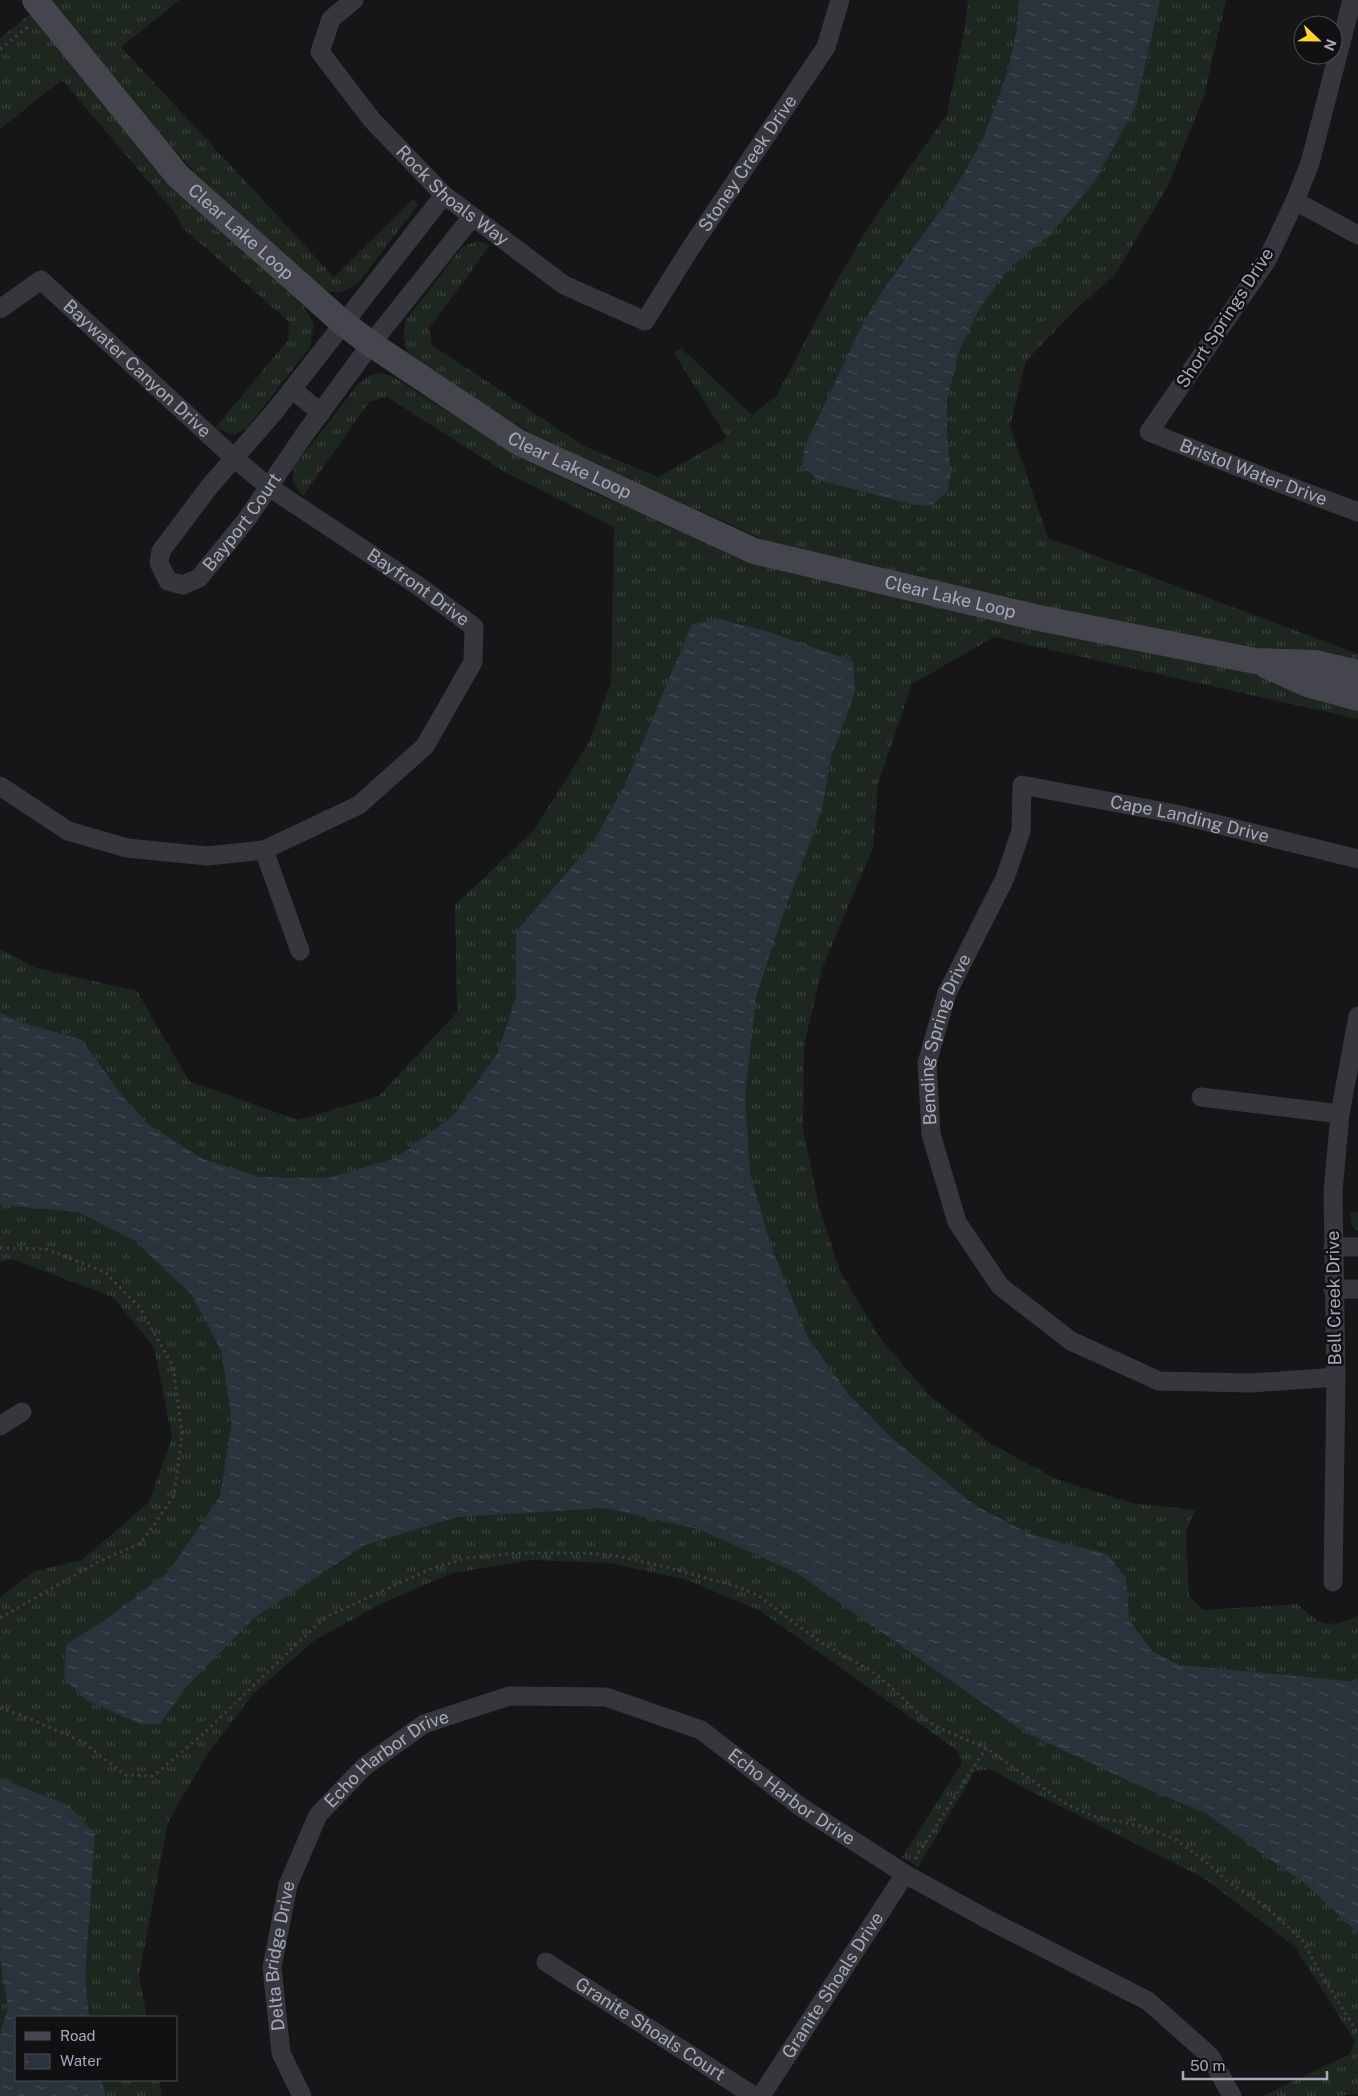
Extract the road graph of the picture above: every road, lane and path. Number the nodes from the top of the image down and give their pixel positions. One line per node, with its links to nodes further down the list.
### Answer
1 (35, 0): 11 (street, Clear Lake Loop)
2 (354, 0): 5 (street, Rock Shoals Way)
3 (840, 0): 10 (street, Stoney Creek Drive)
4 (1352, 0): 6 (street, Short Springs Drive)
5 (444, 195): 7 (street, Rock Shoals Way); 11 (street, Bayport Court)
6 (1295, 201): 8 (street); 15 (street, Short Springs Drive)
7 (472, 217): 10 (street, Rock Shoals Way); 12 (street, Bayport Court)
8 (1358, 235)
9 (0, 309): 16 (street, Baywater Canyon Drive)
10 (646, 321)
11 (343, 323): 12 (street, Clear Lake Loop); 13 (street, Bayport Court)
12 (371, 344): 14 (street, Bayport Court); 19 (street, Clear Lake Loop)
13 (292, 389): 14 (street); 16 (street, Bayport Court)
14 (321, 413): 17 (street, Bayport Court)
15 (1150, 432): 18 (street, Bristol Water Drive)
16 (234, 458): 17 (street, Bayfront Drive); 17 (street, Bayport Court)
17 (270, 486): 24 (street, Bayfront Drive)
18 (1358, 512)
19 (1255, 661): 20 (street, Clear Lake Loop); 21 (street, Clear Lake Loop)
20 (1358, 673)
21 (1358, 698)
22 (1022, 785): 25 (street, Cape Landing Drive); 35 (street, Bending Spring Drive)
23 (0, 786): 24 (street, Bayfront Drive)
24 (264, 850): 26 (street)
25 (1358, 859)
26 (300, 951)
27 (1358, 1016): 29 (street, Bell Creek Drive)
28 (1201, 1097): 29 (street)
29 (1340, 1114): 30 (street, Bell Creek Drive)
30 (1333, 1247): 31 (street); 33 (street, Bell Creek Drive)
31 (1358, 1247)
32 (0, 1248): 39 (path)
33 (1333, 1289): 34 (street); 35 (street, Bell Creek Drive)
34 (1358, 1289)
35 (1336, 1377): 38 (street, Bell Creek Drive)
36 (22, 1412): 37 (street)
37 (0, 1426)
38 (1333, 1582)
39 (0, 1618)
40 (986, 1748): 42 (path)
41 (318, 1816): 42 (street, Echo Harbor Drive); 44 (street, Delta Bridge Drive)
42 (904, 1874): 46 (street, Granite Shoals Drive); 47 (street, Echo Harbor Drive)
43 (546, 1962): 45 (street, Granite Shoals Court)
44 (302, 2096)
45 (754, 2096)
46 (761, 2096)
47 (1232, 2096)

